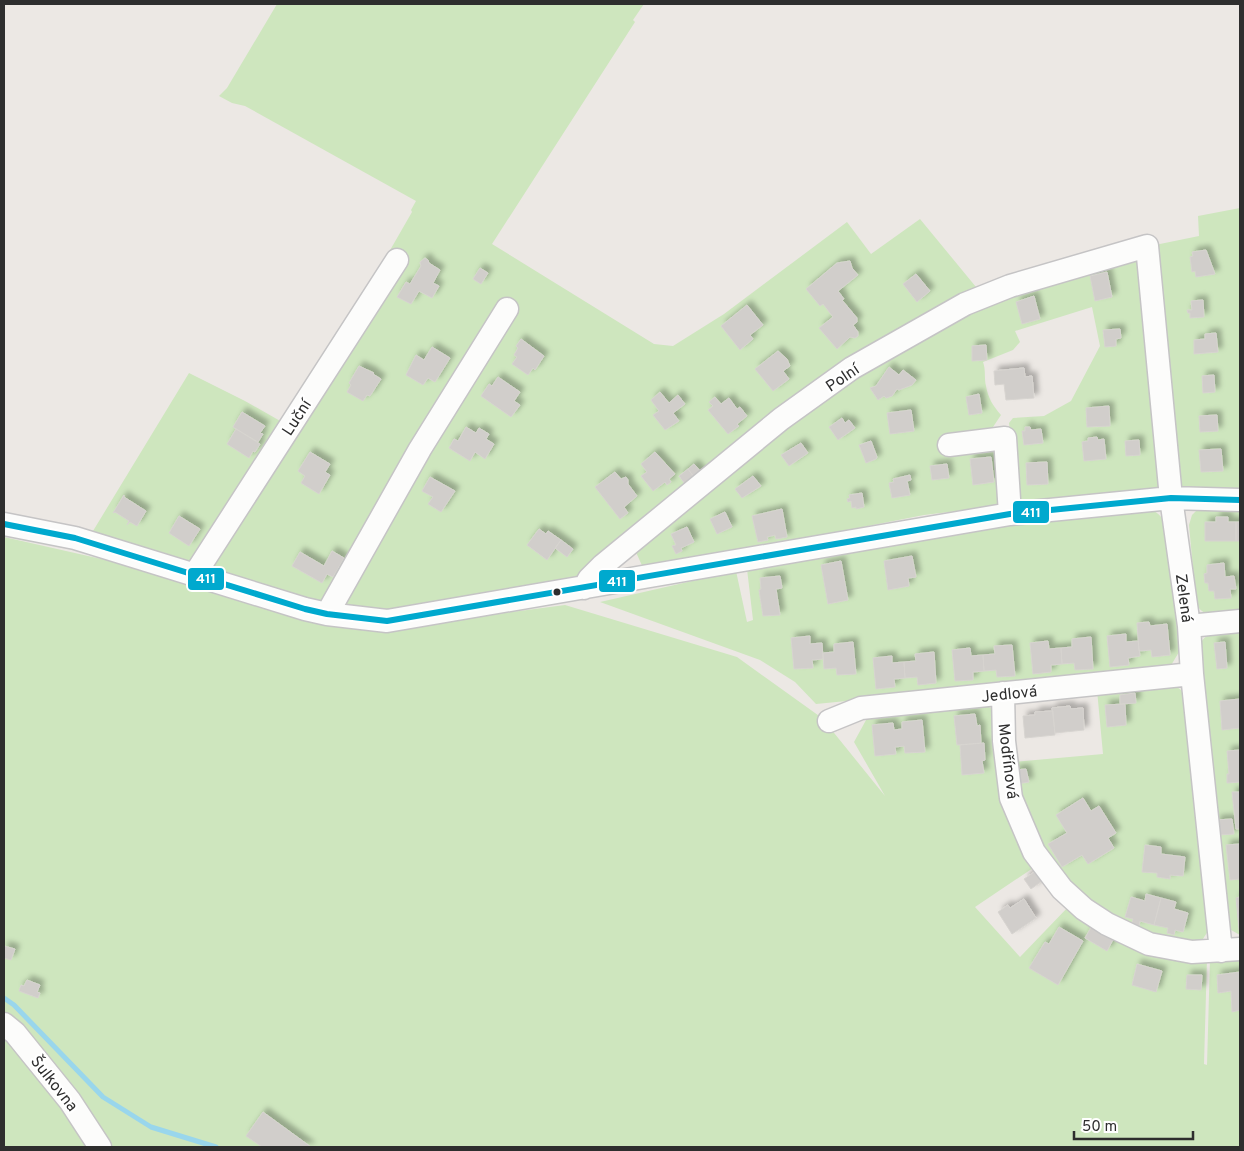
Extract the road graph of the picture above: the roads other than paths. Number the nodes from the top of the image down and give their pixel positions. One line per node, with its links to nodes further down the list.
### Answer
1 (1147, 246): 5 (street, Zelená); 10 (street, Polní)
2 (397, 260): 9 (street, Luční)
3 (507, 309): 11 (street)
4 (949, 445): 7 (street)
5 (1171, 498): 6 (street); 7 (street); 13 (street, Zelená)
6 (1240, 500)
7 (1010, 514): 10 (street)
8 (4, 524): 9 (street)
9 (196, 574): 11 (street)
10 (584, 588): 11 (street)
11 (327, 614)
12 (1240, 621): 13 (street)
13 (1189, 626): 14 (street, Zelená)
14 (1192, 674): 15 (street, Jedlová); 17 (street, Zelená)
15 (1003, 693): 16 (street, Jedlová); 17 (street, Modřínová)
16 (829, 720)
17 (1231, 950)
18 (4, 1024): 19 (street, Šulkovna)
19 (100, 1147)

